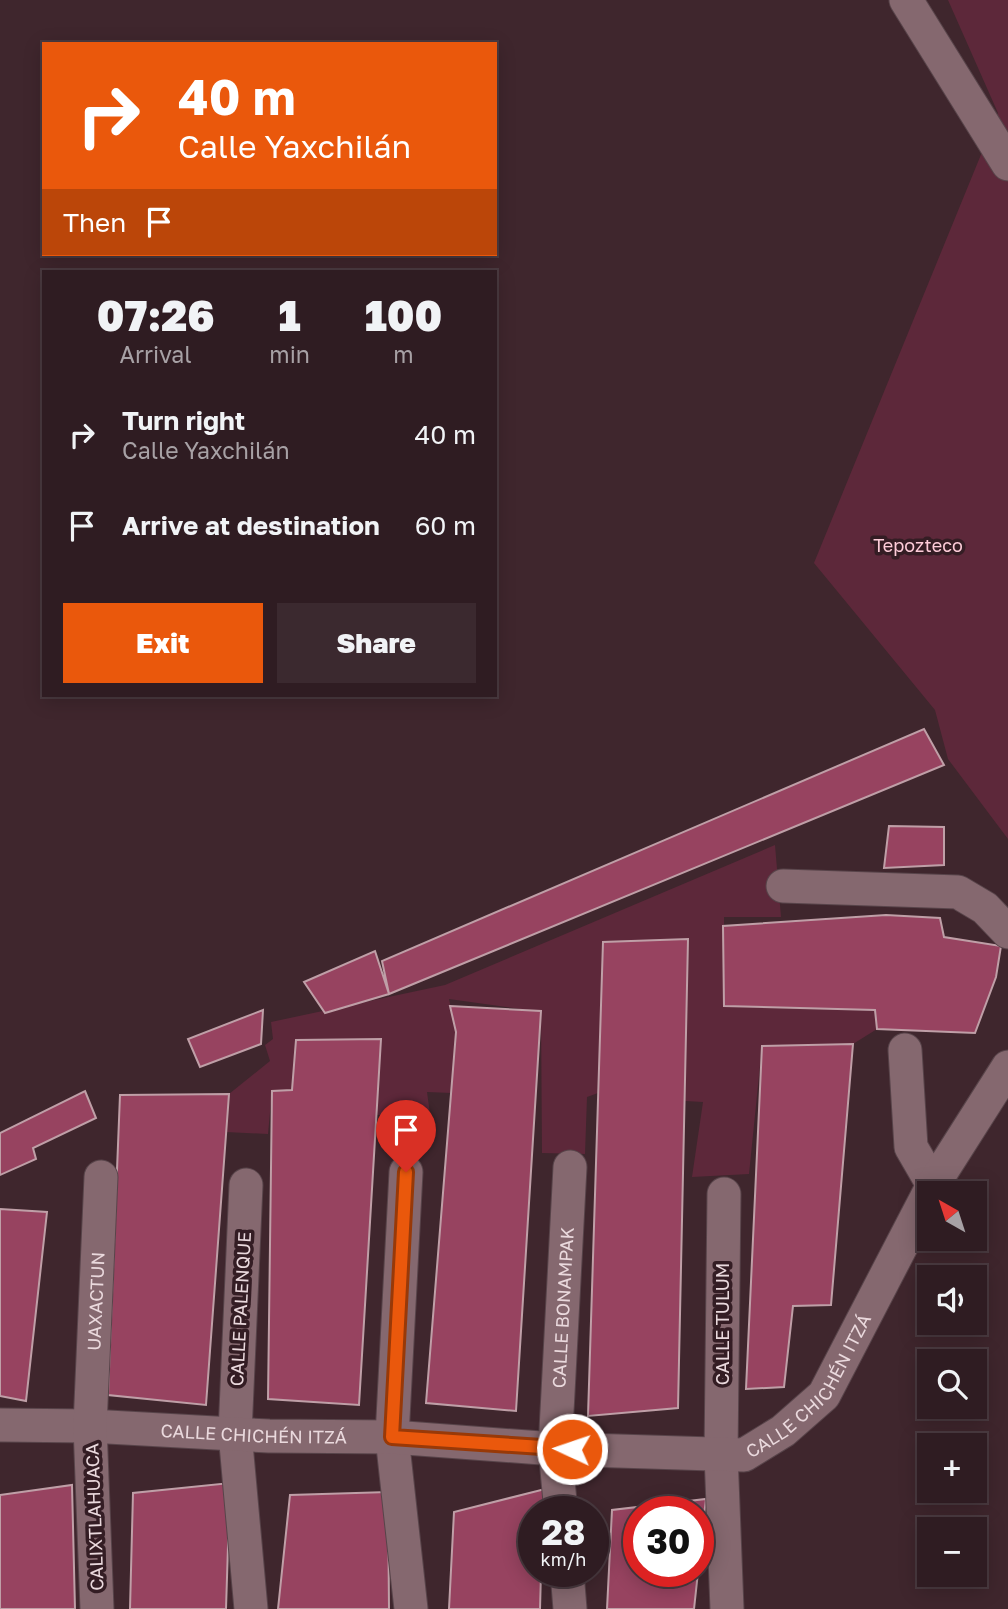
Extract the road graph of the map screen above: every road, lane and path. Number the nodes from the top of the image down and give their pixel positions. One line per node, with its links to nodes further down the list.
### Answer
1 (906, 0): 2 (street)
2 (1008, 164)
3 (783, 886): 4 (street)
4 (1008, 932)
5 (905, 1050): 10 (street)
6 (1008, 1067): 11 (street, CALLE CHICHÉN ITZÁ)
7 (570, 1167): 19 (street, CALLE BONAMPAK)
8 (406, 1172): 18 (street)
9 (101, 1177): 16 (street, UAXACTUN)
10 (931, 1181)
11 (936, 1181)
12 (246, 1185): 17 (street, CALLE PALENQUE)
13 (723, 1194): 20 (street, CALLE TULUM)
14 (917, 1216): 20 (street, CALLE CHICHÉN ITZÁ)
15 (0, 1425): 16 (street, CALLE CHICHÉN ITZÁ)
16 (90, 1426): 17 (street, CALLE CHICHÉN ITZÁ); 23 (street, CALIXTLAHUACA)
17 (234, 1433): 18 (street, CALLE CHICHÉN ITZÁ); 24 (street, CALLE PALENQUE)
18 (392, 1437): 19 (street, CALLE CHICHÉN ITZÁ); 25 (street)
19 (555, 1449): 20 (street, CALLE CHICHÉN ITZÁ); 21 (street, CALLE BONAMPAK)
20 (722, 1454): 27 (street)
21 (559, 1496)
22 (568, 1587): 26 (street)
23 (97, 1609)
24 (251, 1609)
25 (411, 1609)
26 (570, 1609)
27 (727, 1609)

